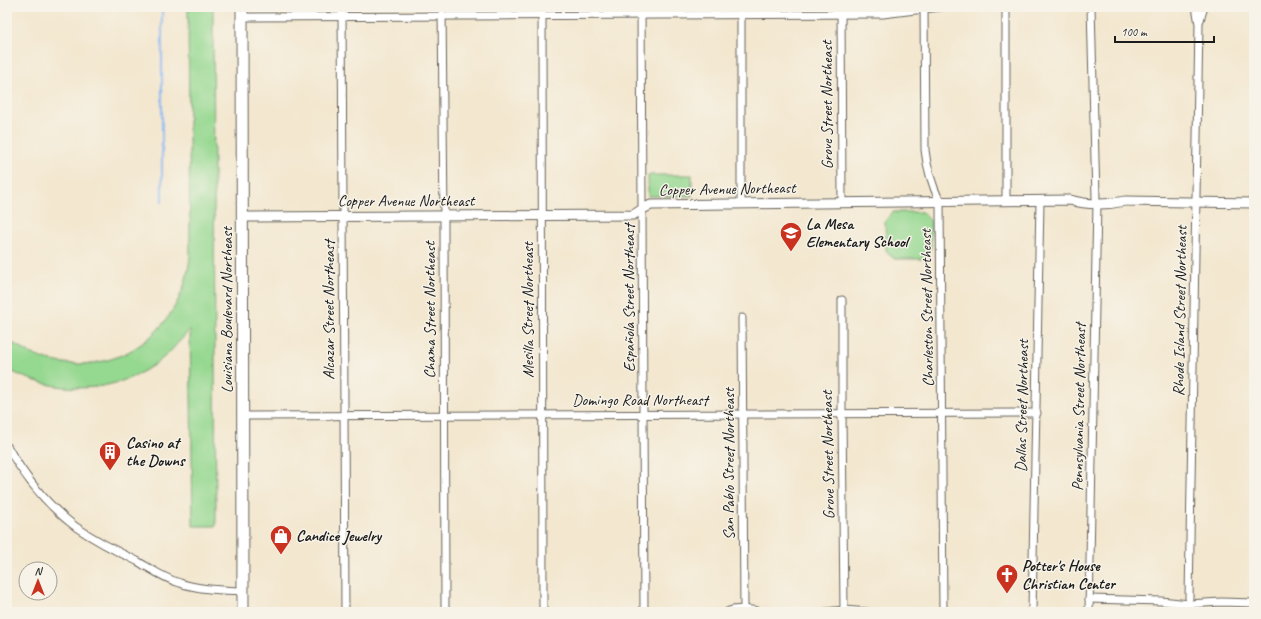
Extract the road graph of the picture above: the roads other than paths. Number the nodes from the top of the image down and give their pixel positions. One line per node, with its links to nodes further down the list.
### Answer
1 (342, 7): 17 (street, Alcazar Street Northeast)
2 (442, 7): 18 (street, Chama Street Northeast)
3 (542, 7): 19 (street, Mesilla Street Northeast)
4 (641, 7): 14 (street, Española Street Northeast)
5 (741, 7): 15 (street)
6 (841, 7): 16 (street, Grove Street Northeast)
7 (940, 7): 12 (street)
8 (1006, 7): 21 (street)
9 (1091, 7): 22 (street, Pennsylvania Street Northeast)
10 (1196, 7): 20 (street, Rhode Island Street Northeast)
11 (1204, 7): 20 (street, Rhode Island Street Northeast)
12 (924, 8): 16 (street); 24 (street, Charleston Street Northeast)
13 (242, 12): 17 (street); 33 (main road, Louisiana Boulevard Northeast)
14 (641, 15): 15 (street); 19 (street); 29 (street, Española Street Northeast)
15 (741, 15): 16 (street); 28 (street)
16 (841, 15): 26 (street, Grove Street Northeast)
17 (342, 16): 18 (street); 31 (street, Alcazar Street Northeast)
18 (442, 16): 19 (street); 30 (street, Chama Street Northeast)
19 (542, 16): 32 (street, Mesilla Street Northeast)
20 (1199, 24): 25 (street, Rhode Island Street Northeast)
21 (1006, 200): 23 (street, Copper Avenue Northeast); 24 (street, Copper Avenue Northeast)
22 (1096, 200): 23 (street, Copper Avenue Northeast); 25 (street, Copper Avenue Northeast); 47 (street, Pennsylvania Street Northeast)
23 (1040, 201): 38 (street, Dallas Street Northeast)
24 (940, 202): 26 (street, Copper Avenue Northeast); 37 (street, Charleston Street Northeast)
25 (1197, 202): 27 (street, Copper Avenue Northeast); 48 (street, Rhode Island Street Northeast)
26 (842, 203): 28 (street, Copper Avenue Northeast)
27 (1254, 203)
28 (742, 204): 29 (street, Copper Avenue Northeast)
29 (642, 208): 32 (street, Copper Avenue Northeast); 39 (street, Española Street Northeast)
30 (444, 215): 31 (street, Copper Avenue Northeast); 32 (street, Copper Avenue Northeast); 44 (street, Chama Street Northeast)
31 (342, 216): 33 (street, Copper Avenue Northeast); 43 (street, Alcazar Street Northeast)
32 (542, 216): 41 (street, Mesilla Street Northeast)
33 (242, 217): 42 (main road, Louisiana Boulevard Northeast)
34 (842, 300): 36 (street, Grove Street Northeast)
35 (742, 318): 40 (street, San Pablo Street Northeast)
36 (842, 413): 37 (street, Domingo Road Northeast); 40 (street, Domingo Road Northeast); 51 (street, Grove Street Northeast)
37 (942, 413): 38 (street, Domingo Road Northeast); 61 (street, Charleston Street Northeast)
38 (1037, 413): 62 (street, Dallas Street Northeast)
39 (643, 414): 40 (street, Domingo Road Northeast); 41 (street, Domingo Road Northeast); 56 (street, Española Street Northeast)
40 (743, 414): 50 (street, San Pablo Street Northeast)
41 (542, 415): 44 (street, Domingo Road Northeast); 55 (street, Mesilla Street Northeast)
42 (243, 416): 43 (street, Domingo Road Northeast); 46 (main road, Louisiana Boulevard Northeast)
43 (344, 416): 44 (street, Domingo Road Northeast); 53 (street, Alcazar Street Northeast)
44 (445, 416): 54 (street, Chama Street Northeast)
45 (7, 446): 46 (street)
46 (243, 591): 52 (main road, Louisiana Boulevard Northeast)
47 (1089, 599): 48 (street); 63 (street, Pennsylvania Street Northeast)
48 (1189, 601): 49 (street); 64 (street, Rhode Island Street Northeast)
49 (1254, 602)
50 (744, 610): 57 (street); 58 (street)
51 (844, 610): 59 (street); 60 (street)
52 (244, 612)
53 (345, 612)
54 (445, 612)
55 (543, 612)
56 (644, 612)
57 (727, 612)
58 (761, 612)
59 (826, 612)
60 (868, 612)
61 (943, 612)
62 (1032, 612)
63 (1089, 612)
64 (1189, 612)

